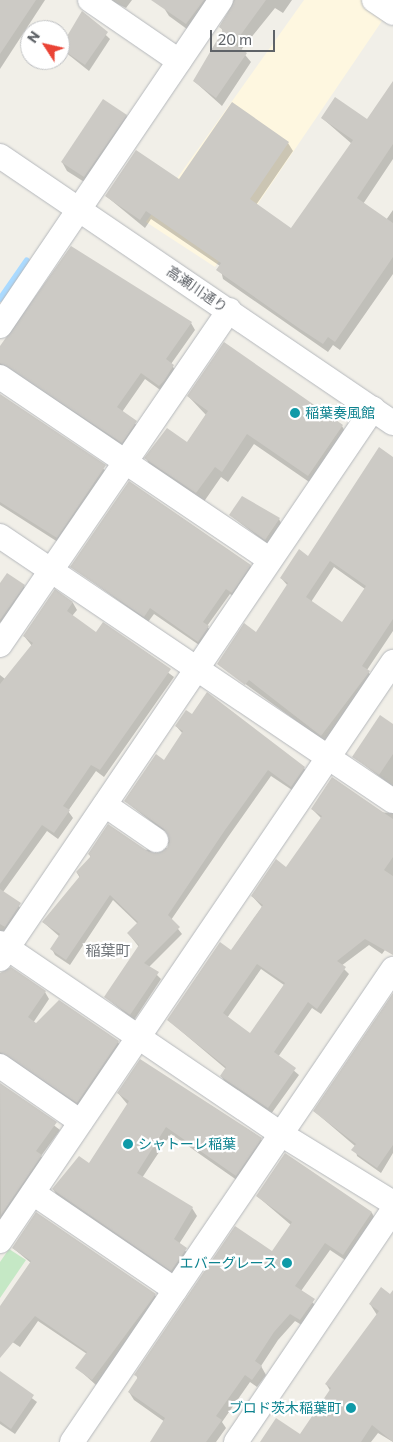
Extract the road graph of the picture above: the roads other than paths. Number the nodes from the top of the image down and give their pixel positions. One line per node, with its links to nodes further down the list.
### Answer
1 (90, 0): 5 (street)
2 (221, 0): 5 (street)
3 (374, 0): 4 (street)
4 (393, 13)
5 (179, 61): 7 (street)
6 (0, 156): 7 (street, 高瀬川通り)
7 (78, 210): 8 (street, 高瀬川通り); 9 (street)
8 (229, 310): 11 (street, 高瀬川通り); 13 (street)
9 (0, 326)
10 (0, 377): 13 (street)
11 (373, 409): 12 (street, 高瀬川通り); 15 (street)
12 (393, 423)
13 (125, 461): 15 (street); 16 (street)
14 (0, 536): 16 (street)
15 (270, 560): 19 (street)
16 (52, 571): 17 (street); 19 (street)
17 (0, 646)
18 (393, 662): 20 (street)
19 (198, 667): 20 (street); 22 (street)
20 (328, 756): 21 (street); 26 (street)
21 (393, 801)
22 (105, 804): 23 (street); 24 (street)
23 (156, 840)
24 (2, 950): 26 (street)
25 (393, 969): 29 (street)
26 (138, 1038): 28 (street); 29 (street)
27 (0, 1066): 28 (street)
28 (81, 1122): 30 (street)
29 (281, 1134): 31 (street); 34 (street)
30 (33, 1193): 33 (street); 34 (street)
31 (393, 1203)
32 (393, 1210): 36 (street)
33 (0, 1242)
34 (175, 1290): 35 (street)
35 (72, 1442)
36 (236, 1442)

